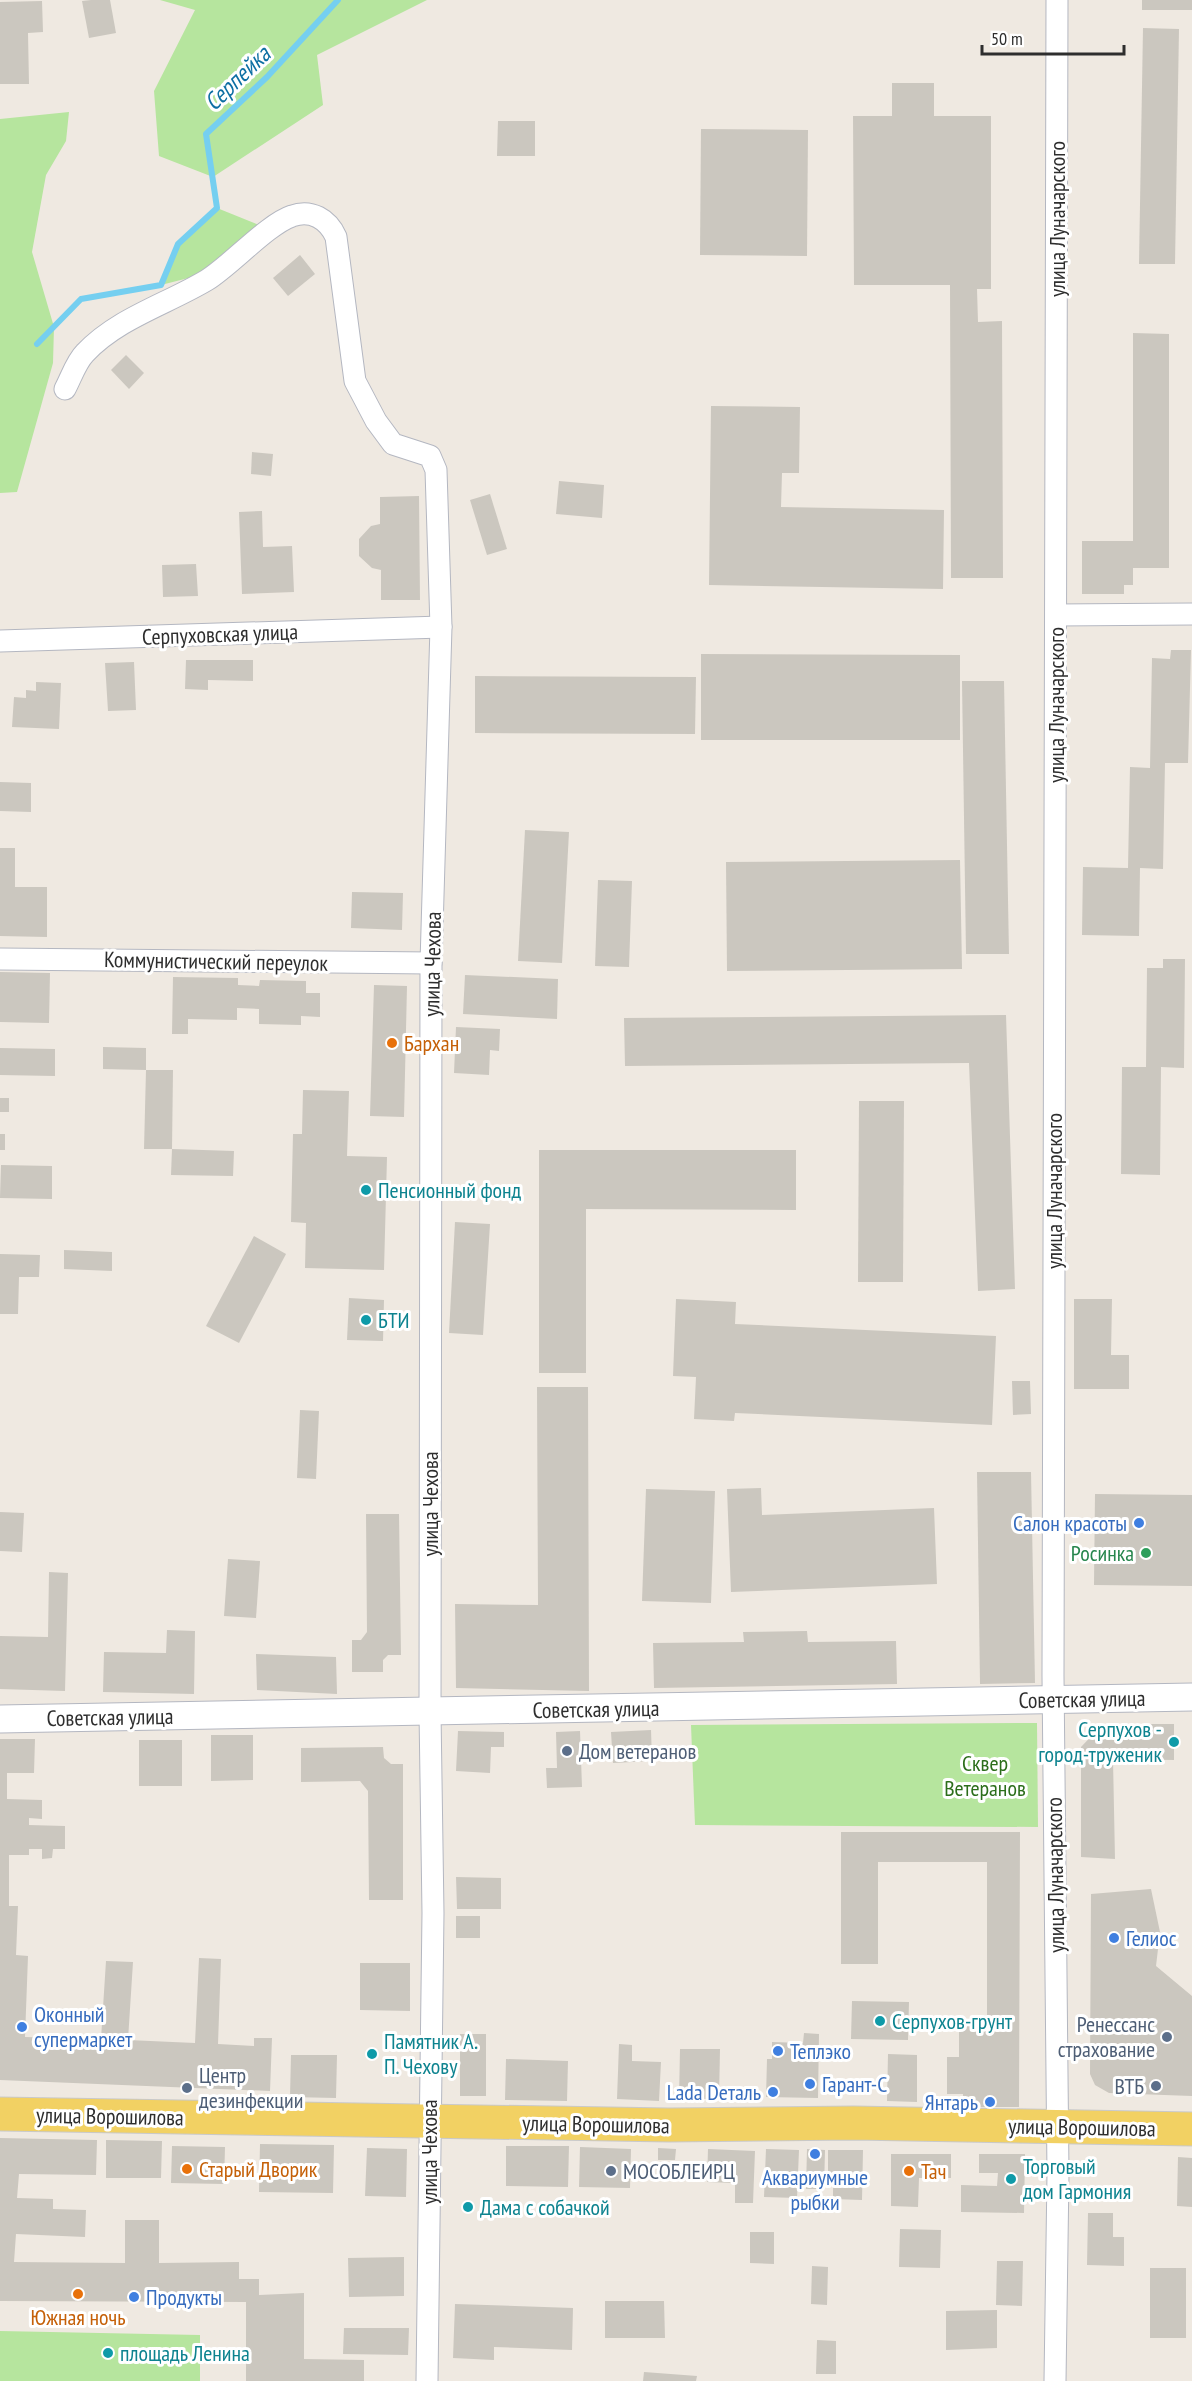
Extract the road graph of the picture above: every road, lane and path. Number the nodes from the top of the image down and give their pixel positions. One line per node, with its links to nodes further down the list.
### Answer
1 (1057, 0): 4 (street, улица Луначарского)
2 (65, 389): 5 (street, улица Чехова)
3 (1192, 614): 4 (street)
4 (1057, 615): 10 (street, улица Луначарского)
5 (441, 627): 6 (street, Серпуховская улица); 8 (street, улица Чехова)
6 (0, 641)
7 (0, 959): 8 (street, Коммунистический переулок)
8 (431, 963): 11 (street, улица Чехова)
9 (1192, 1697): 10 (street, Советская улица)
10 (1053, 1699): 11 (street, Советская улица); 15 (street, улица Луначарского)
11 (430, 1712): 12 (street, Советская улица); 14 (street, улица Чехова)
12 (0, 1719)
13 (0, 2114): 14 (main road, улица Ворошилова)
14 (429, 2121): 15 (main road, улица Ворошилова); 17 (street, улица Чехова)
15 (1058, 2127): 16 (main road, улица Ворошилова); 18 (street, улица Луначарского)
16 (1192, 2128)
17 (427, 2381)
18 (1055, 2381)

